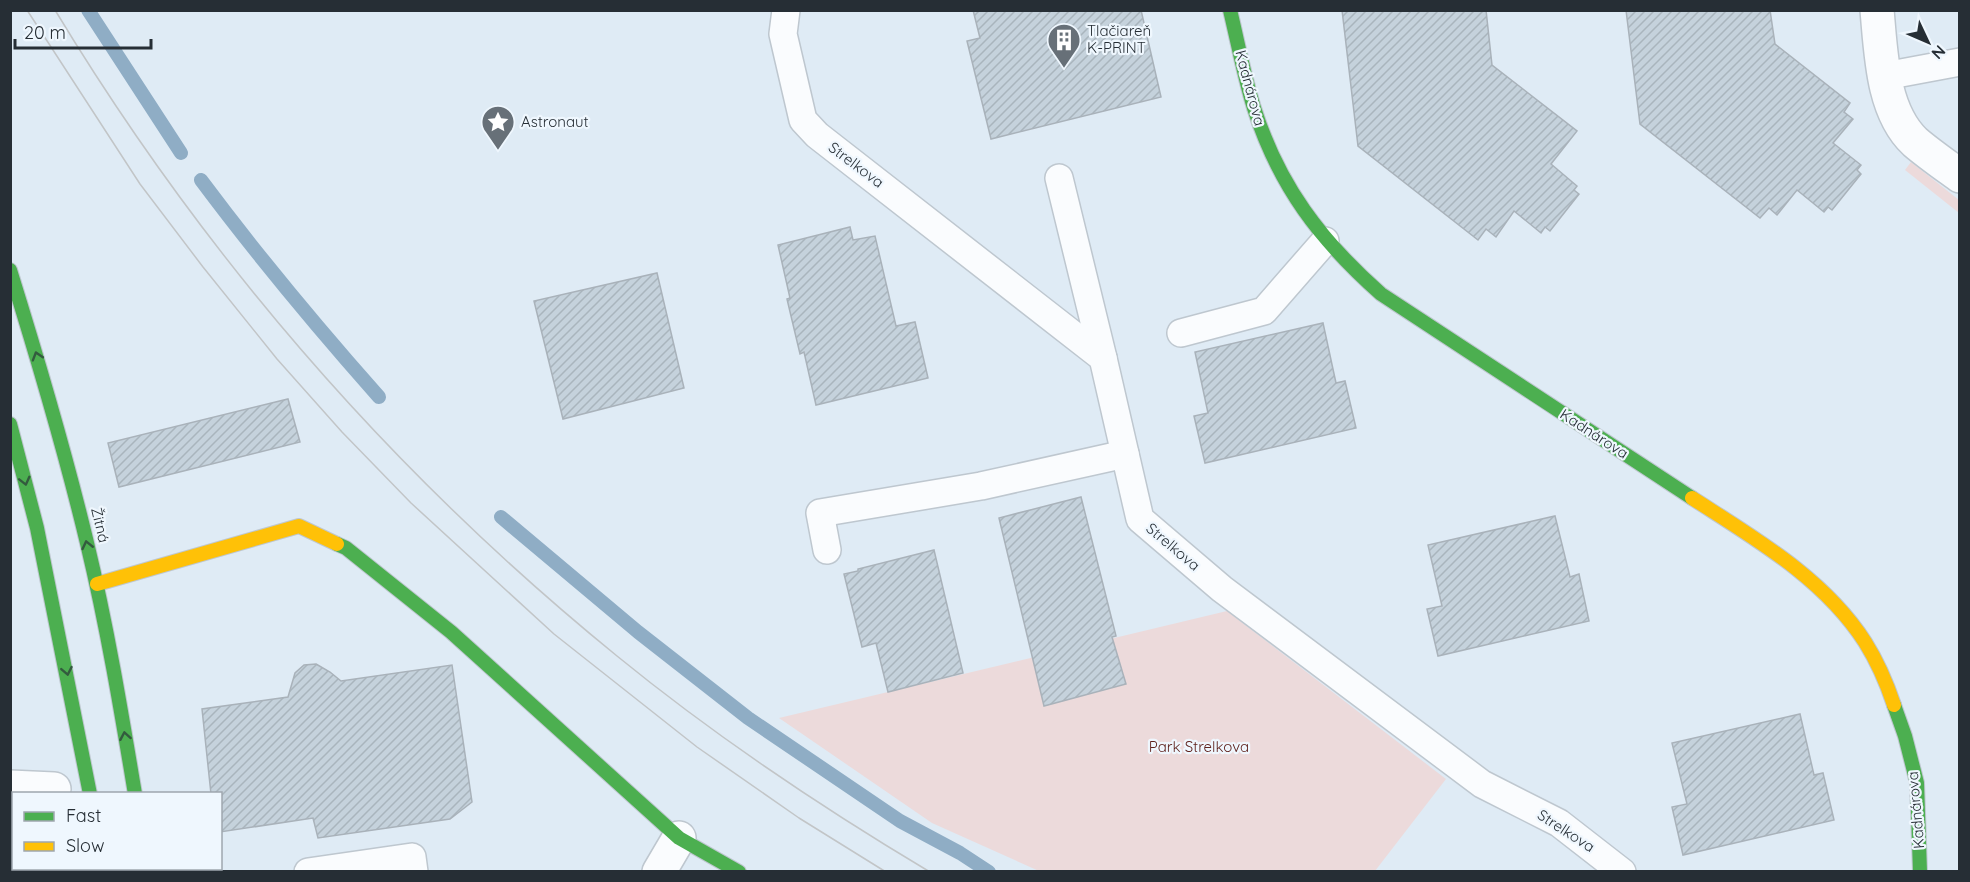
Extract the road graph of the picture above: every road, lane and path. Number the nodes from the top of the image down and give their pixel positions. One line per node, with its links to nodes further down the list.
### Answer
1 (786, 10): 11 (lane, Strelkova)
2 (1230, 10): 8 (street, Kadnárova)
3 (1877, 10): 5 (street)
4 (1959, 62): 5 (lane)
5 (1885, 76): 6 (street)
6 (1959, 176)
7 (1059, 178): 11 (lane)
8 (1325, 241): 10 (lane); 26 (street, Kadnárova)
9 (10, 270): 15 (street, Žitná, one-way to 9)
10 (1181, 333)
11 (1103, 358): 13 (lane, Strelkova)
12 (10, 424): 18 (street, one-way to 18)
13 (1125, 454): 14 (lane); 25 (lane, Strelkova)
14 (827, 550)
15 (97, 584): 19 (street, Žitná, one-way to 15); 20 (street)
16 (10, 787): 17 (street)
17 (54, 789)
18 (90, 792)
19 (135, 792)
20 (679, 838): 23 (street); 24 (street)
21 (308, 872): 22 (lane)
22 (414, 872)
23 (659, 872)
24 (739, 872)
25 (1622, 872)
26 (1920, 872)

